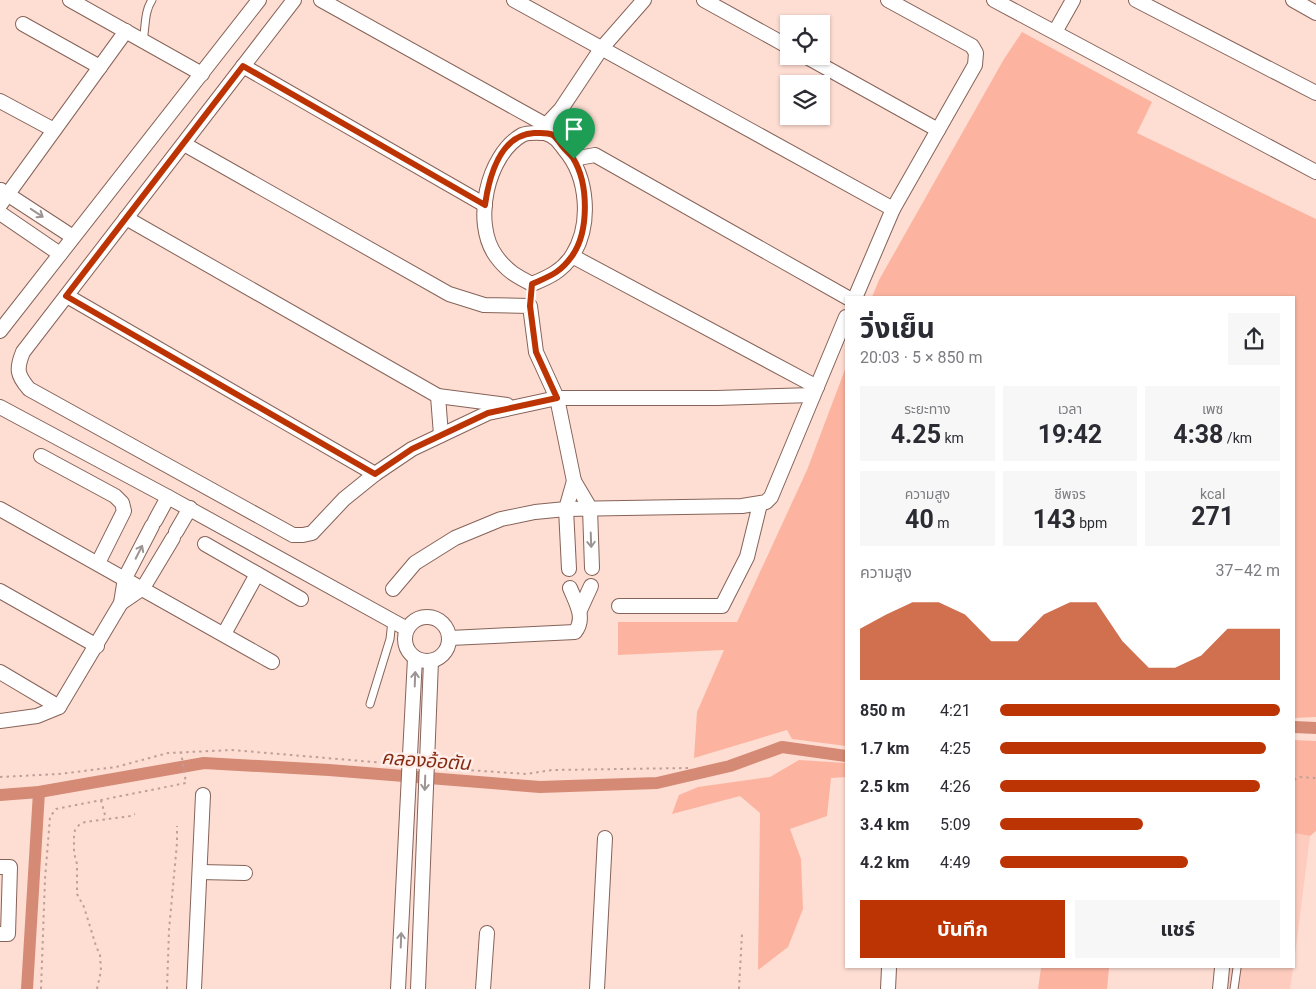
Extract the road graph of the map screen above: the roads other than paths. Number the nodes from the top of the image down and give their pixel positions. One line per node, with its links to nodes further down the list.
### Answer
1 (70, 0): 16 (street)
2 (152, 0): 18 (lane)
3 (260, 0): 24 (street)
4 (294, 0): 22 (street)
5 (321, 0): 27 (street)
6 (514, 0): 20 (street)
7 (644, 0): 20 (street)
8 (704, 0): 19 (street)
9 (888, 0): 29 (street)
10 (994, 0): 17 (street)
11 (1072, 0): 17 (street)
12 (1136, 0): 25 (street)
13 (1293, 0): 14 (street)
14 (1316, 13)
15 (23, 24): 23 (street)
16 (126, 31): 18 (street); 23 (street)
17 (1055, 32): 32 (street)
18 (143, 40): 24 (street)
19 (780, 42)
20 (601, 49): 27 (street); 35 (street)
21 (821, 65): 29 (street)
22 (243, 66): 30 (street); 34 (street)
23 (100, 67): 28 (street)
24 (202, 74): 38 (street)
25 (1316, 93)
26 (0, 101): 28 (street)
27 (546, 129): 31 (street); 34 (street)
28 (54, 130): 33 (street)
29 (938, 130): 35 (street)
30 (184, 144): 37 (street); 45 (street)
31 (574, 159): 40 (street); 43 (street)
32 (1316, 172)
33 (3, 196): 38 (street, one-way to 38)
34 (485, 205): 41 (street)
35 (893, 209): 44 (street)
36 (0, 213): 39 (street)
37 (126, 218): 42 (street); 49 (street)
38 (73, 237): 39 (street)
39 (60, 254): 47 (street)
40 (572, 256): 41 (street); 48 (street)
41 (532, 284): 45 (street)
42 (66, 296): 55 (street); 55 (street)
43 (845, 296)
44 (856, 296)
45 (530, 306): 50 (street)
46 (845, 319): 48 (street)
47 (0, 331)
48 (815, 391): 50 (street); 58 (street)
49 (438, 396): 51 (street); 53 (street)
50 (557, 398): 51 (street); 56 (street)
51 (518, 406): 53 (street)
52 (0, 407): 57 (street)
53 (441, 435): 55 (street)
54 (41, 456): 64 (street)
55 (375, 474)
56 (574, 481): 60 (street); 62 (street)
57 (168, 496): 59 (street); 68 (street, one-way to 57)
58 (760, 504): 60 (street); 76 (street)
59 (190, 508): 70 (street); 78 (street)
60 (590, 508): 62 (street); 65 (street, one-way to 65)
61 (0, 509): 64 (street)
62 (566, 509): 66 (street); 72 (street)
63 (205, 544): 67 (street)
64 (98, 563): 68 (street)
65 (592, 568)
66 (569, 569)
67 (257, 574): 74 (street); 80 (street)
68 (125, 578): 70 (street); 75 (street)
69 (591, 586): 77 (street)
70 (143, 588): 75 (street); 80 (street)
71 (570, 588): 77 (street)
72 (393, 589)
73 (0, 591): 82 (street)
74 (301, 599)
75 (121, 603): 82 (street)
76 (619, 606)
77 (580, 610): 81 (street)
78 (392, 621): 79 (street); 87 (lane)
79 (407, 629): 81 (street); 83 (street)
80 (224, 634): 85 (street)
81 (450, 638): 84 (street)
82 (97, 646): 88 (street)
83 (415, 658): 84 (street); 101 (street, one-way to 83)
84 (431, 661): 102 (street, one-way to 102)
85 (272, 662)
86 (0, 672): 88 (street)
87 (370, 704)
88 (59, 707): 89 (street)
89 (0, 721)
90 (204, 795): 93 (street)
91 (604, 838): 104 (street)
92 (0, 867): 96 (street)
93 (200, 872): 94 (street); 100 (street)
94 (245, 873)
95 (487, 933): 103 (street)
96 (0, 934)
97 (889, 968): 105 (street)
98 (1222, 968): 106 (street)
99 (1237, 968): 107 (lane)
100 (194, 989)
101 (398, 989)
102 (418, 989)
103 (483, 989)
104 (597, 989)
105 (888, 989)
106 (1220, 989)
107 (1234, 989)

